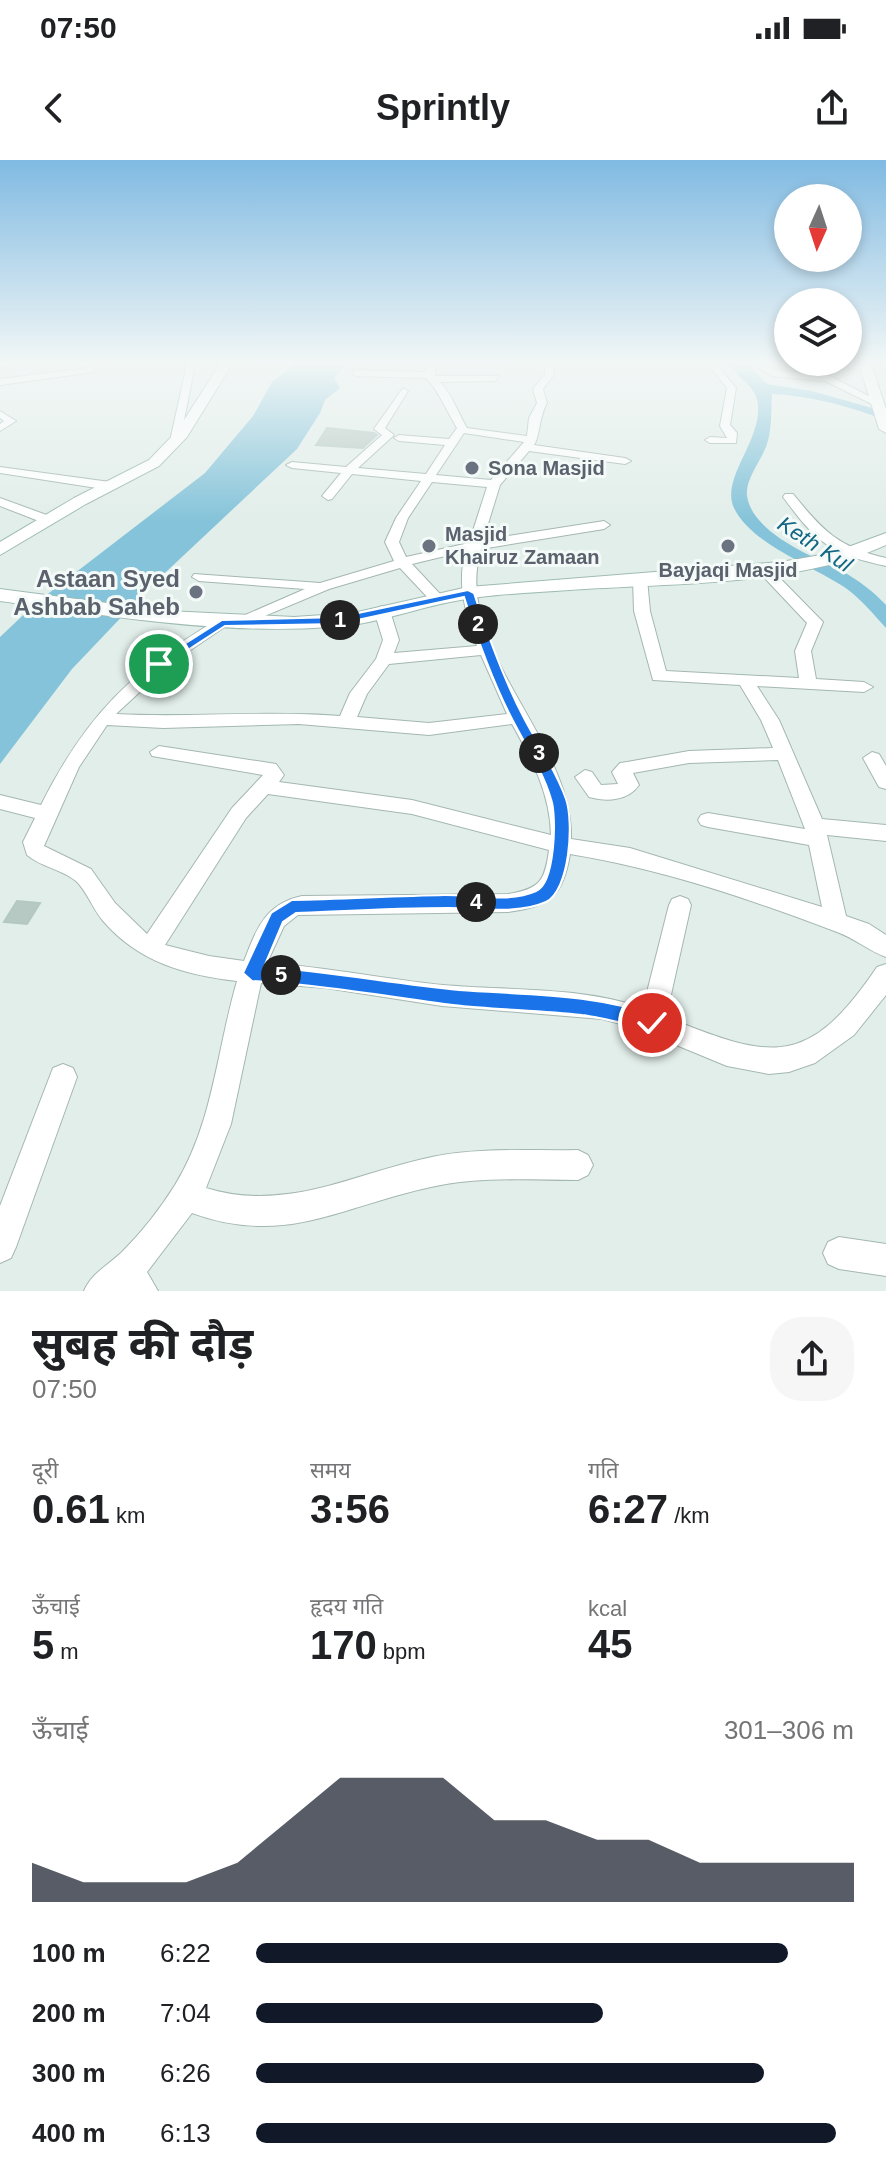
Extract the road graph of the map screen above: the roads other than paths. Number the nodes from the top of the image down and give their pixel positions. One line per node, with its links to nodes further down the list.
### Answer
1 (4, 417): 8 (street)
2 (180, 417): 12 (street)
3 (191, 417): 12 (street)
4 (387, 417): 18 (street)
5 (455, 417): 9 (street)
6 (535, 417): 14 (street)
7 (728, 417): 11 (street)
8 (0, 428)
9 (461, 430): 13 (street); 14 (street)
10 (399, 438): 13 (street)
11 (710, 440)
12 (175, 441): 21 (street)
13 (453, 443): 19 (street)
14 (530, 444): 15 (street); 20 (street)
15 (625, 461)
16 (292, 465): 18 (street)
17 (0, 470): 21 (street)
18 (349, 470): 19 (street); 22 (street)
19 (431, 478): 20 (street); 31 (street)
20 (494, 484): 28 (street)
21 (110, 486): 25 (street)
22 (328, 496)
23 (789, 497): 30 (street)
24 (0, 502): 25 (street)
25 (48, 520): 29 (street)
26 (604, 525): 28 (street)
27 (886, 538): 30 (street)
28 (475, 546): 31 (street); 37 (street)
29 (0, 550)
30 (838, 556): 32 (street); 33 (street)
31 (402, 562): 36 (street); 39 (street)
32 (886, 562)
33 (769, 568): 35 (street); 45 (street)
34 (199, 577): 36 (street)
35 (640, 579): 37 (street); 44 (street)
36 (324, 586): 41 (street)
37 (468, 593): 39 (street); 42 (street)
38 (1, 596): 41 (street)
39 (436, 598): 40 (street)
40 (382, 611): 41 (street); 43 (street)
41 (229, 623): 48 (street)
42 (487, 650): 43 (street); 47 (street)
43 (384, 660): 49 (street)
44 (745, 680): 45 (street); 51 (street)
45 (808, 684): 46 (street)
46 (864, 687)
47 (518, 718): 49 (street); 61 (street)
48 (103, 719): 49 (street); 57 (street)
49 (347, 720)
50 (159, 752): 55 (street)
51 (785, 754): 53 (street); 59 (street)
52 (872, 758): 54 (street)
53 (585, 777)
54 (886, 782)
55 (265, 787): 61 (street); 65 (street)
56 (0, 802): 57 (street)
57 (48, 814): 65 (street)
58 (708, 820): 59 (street)
59 (817, 833): 60 (street); 63 (street)
60 (886, 833)
61 (561, 845): 63 (street); 66 (street)
62 (680, 905): 68 (street)
63 (836, 921): 64 (street)
64 (886, 947)
65 (150, 949): 66 (street)
66 (252, 973): 68 (street); 71 (street)
67 (886, 974): 68 (street)
68 (652, 1023)
69 (63, 1077): 72 (street)
70 (578, 1165): 71 (street)
71 (186, 1196): 75 (street)
72 (0, 1247)
73 (839, 1253): 74 (street)
74 (886, 1260)
75 (122, 1285)

